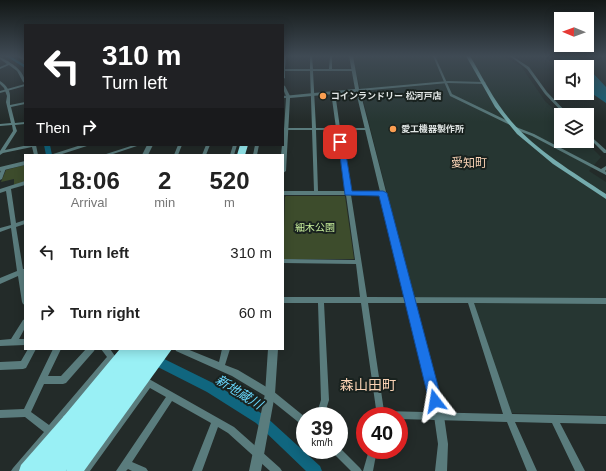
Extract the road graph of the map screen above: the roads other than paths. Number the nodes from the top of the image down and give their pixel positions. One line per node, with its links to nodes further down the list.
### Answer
1 (311, 78): 14 (street)
2 (354, 78): 11 (street)
3 (443, 78): 7 (street)
4 (481, 78): 9 (main road)
5 (535, 78): 18 (street)
6 (0, 82): 10 (street)
7 (445, 82): 9 (street); 11 (street); 22 (street)
8 (24, 83): 10 (street)
9 (484, 83): 22 (main road)
10 (6, 90): 12 (street); 17 (street)
11 (357, 90): 13 (street); 26 (street)
12 (0, 92)
13 (333, 92): 14 (street); 25 (street)
14 (312, 94): 15 (street); 24 (street)
15 (286, 97): 23 (street)
16 (24, 103): 17 (street)
17 (9, 106): 20 (street)
18 (561, 108)
19 (24, 123): 20 (street)
20 (13, 124): 21 (street); 31 (street)
21 (0, 125)
22 (513, 126): 38 (street); 47 (main road)
23 (284, 129): 24 (street)
24 (313, 129): 25 (street); 43 (street)
25 (338, 129): 26 (street); 44 (street)
26 (367, 129): 45 (street)
27 (594, 141): 32 (street)
28 (29, 146): 31 (street)
29 (84, 146): 33 (street)
30 (135, 146): 34 (street)
31 (1, 152)
32 (606, 152)
33 (57, 154)
34 (108, 154)
35 (24, 163): 37 (street)
36 (606, 167): 38 (street)
37 (2, 168): 39 (street)
38 (604, 172)
39 (0, 179)
40 (24, 183): 41 (street)
41 (8, 188): 42 (street); 49 (street)
42 (0, 190)
43 (316, 193): 44 (street); 46 (street)
44 (348, 193): 45 (street); 52 (street)
45 (383, 193): 59 (street)
46 (284, 194)
47 (606, 197)
48 (24, 222): 49 (street)
49 (13, 226): 50 (street); 53 (street)
50 (0, 230)
51 (284, 261): 52 (street)
52 (358, 262): 58 (street)
53 (22, 272): 54 (street); 55 (street)
54 (0, 281)
55 (24, 292)
56 (284, 300): 57 (street)
57 (321, 300): 58 (street); 84 (street)
58 (363, 300): 59 (street); 85 (street)
59 (410, 300): 60 (street); 90 (street)
60 (470, 301): 61 (street); 91 (street)
61 (606, 301)
62 (24, 324): 63 (street)
63 (13, 342): 64 (street); 65 (street)
64 (24, 342)
65 (0, 343)
66 (31, 350): 77 (street)
67 (57, 350): 79 (street)
68 (90, 350): 79 (street)
69 (107, 350): 83 (street)
70 (128, 350): 101 (highway, bridge)
71 (140, 350): 102 (highway, bridge)
72 (151, 350): 103 (highway, bridge)
73 (164, 350): 104 (highway)
74 (181, 350): 78 (street)
75 (226, 350): 78 (street)
76 (273, 350): 81 (street)
77 (0, 366)
78 (221, 367): 81 (street)
79 (43, 380): 86 (street)
80 (104, 388): 83 (street)
81 (270, 394): 88 (street); 96 (street)
82 (171, 396): 94 (street); 99 (street); 105 (street)
83 (76, 400): 95 (street)
84 (322, 407)
85 (380, 407)
86 (26, 413): 87 (street); 95 (street)
87 (0, 414)
88 (296, 415)
89 (408, 416): 90 (street)
90 (439, 416): 91 (street); 112 (street)
91 (509, 418): 92 (street); 113 (street)
92 (554, 419): 93 (street); 114 (street)
93 (606, 420)
94 (216, 421): 96 (street); 107 (street)
95 (50, 431): 100 (street)
96 (260, 450): 108 (street); 109 (street)
97 (345, 459): 110 (street)
98 (371, 459): 111 (street)
99 (123, 467): 106 (street)
100 (16, 471)
101 (27, 471)
102 (44, 471)
103 (56, 471)
104 (74, 471)
105 (84, 471)
106 (143, 471)
107 (198, 471)
108 (255, 471)
109 (277, 471)
110 (357, 471)
111 (368, 471)
112 (442, 471)
113 (532, 471)
114 (580, 471)

